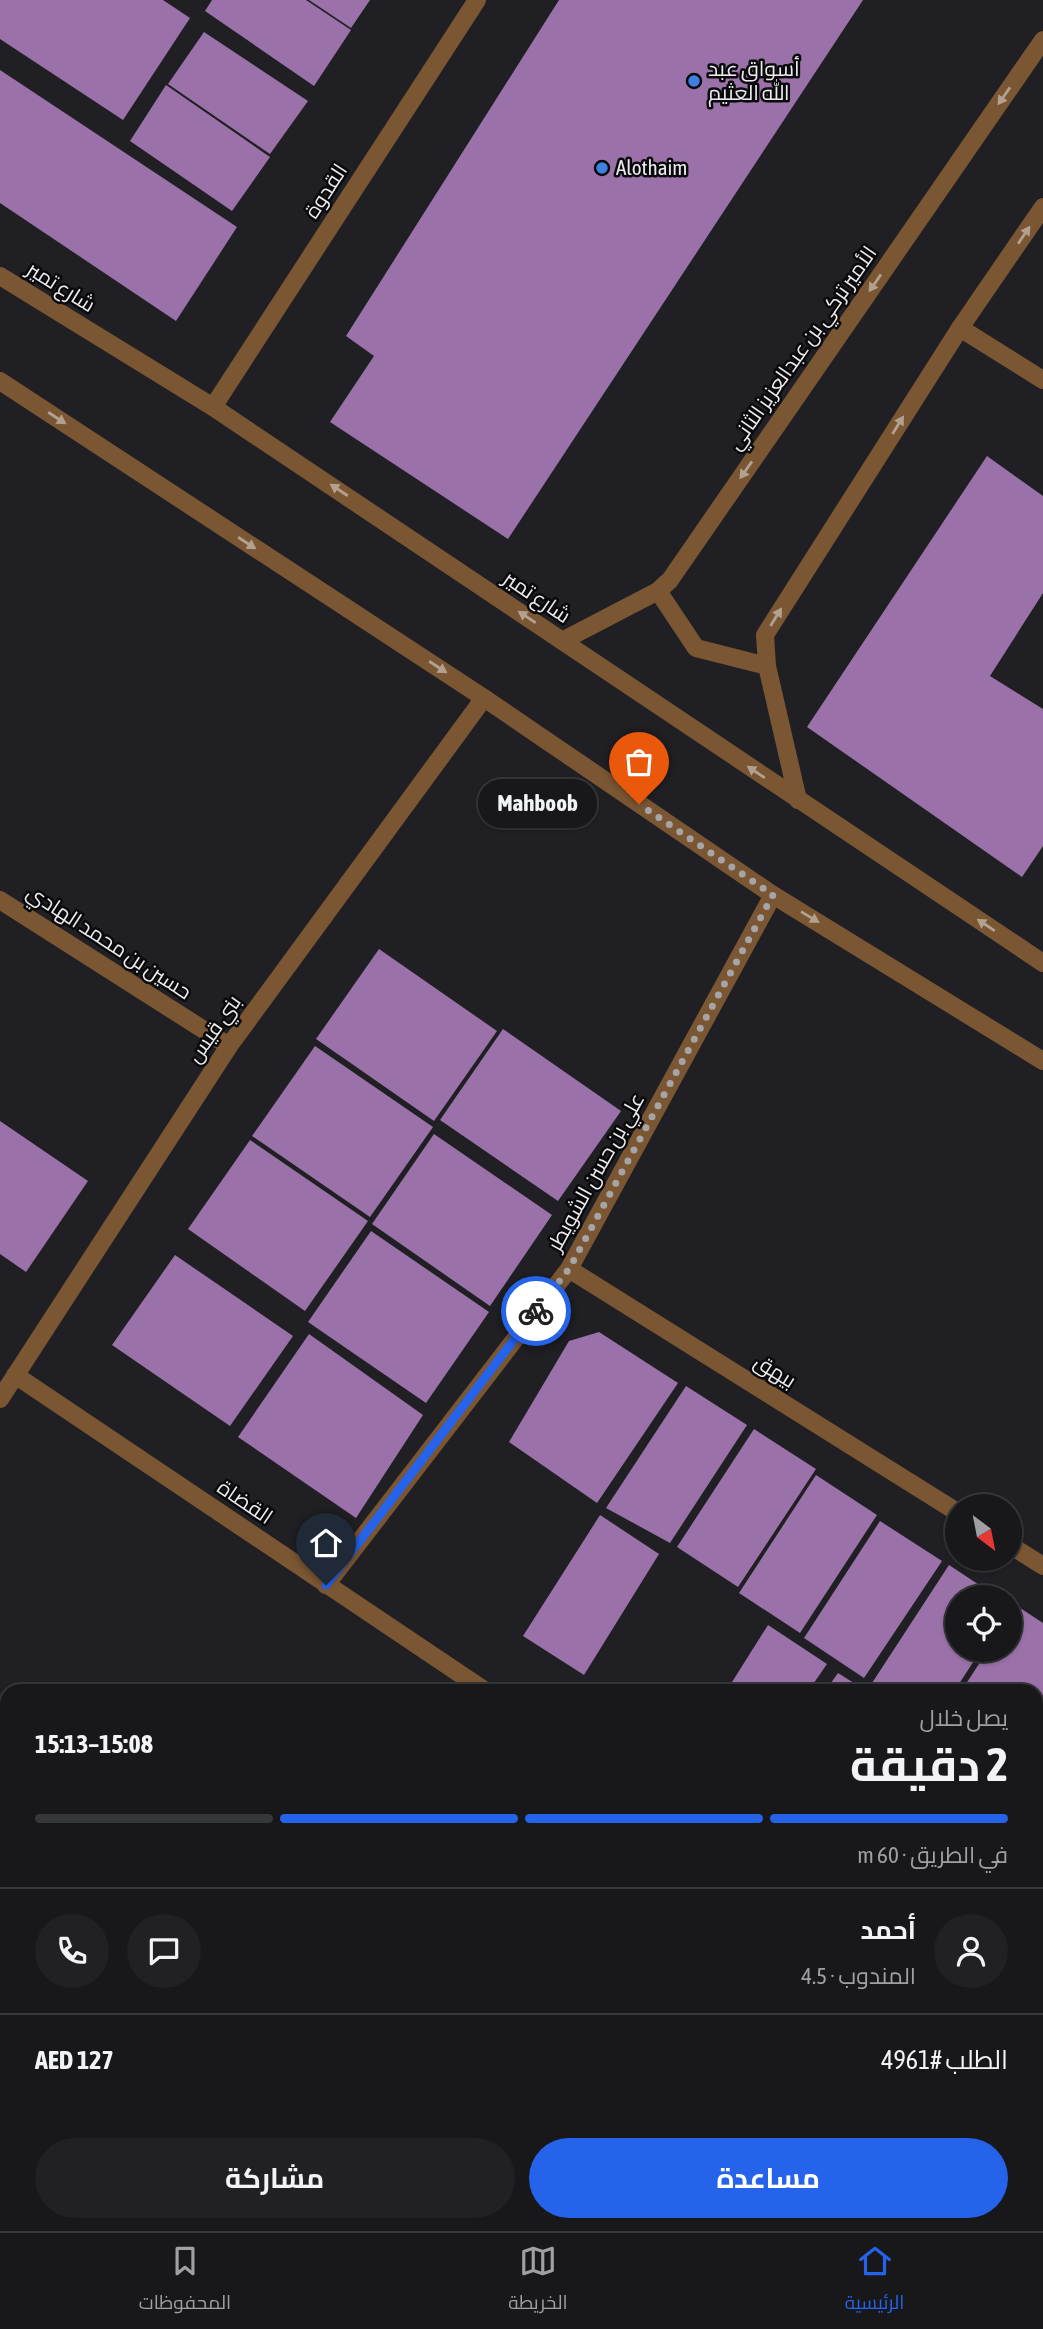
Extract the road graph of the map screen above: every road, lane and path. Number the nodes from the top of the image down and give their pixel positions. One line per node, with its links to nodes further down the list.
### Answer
1 (478, 0): 8 (street, القدوة)
2 (1043, 40): 9 (street, الأمير تركي بن عبدالعزيز الثاني, one-way to 9)
3 (1043, 206): 5 (street, one-way to 3)
4 (0, 276): 8 (street, شارع تمير)
5 (960, 328): 6 (street); 11 (street, one-way to 5)
6 (1043, 380)
7 (0, 381): 12 (street, one-way to 12)
8 (213, 407): 10 (street, شارع تمير, one-way to 8)
9 (658, 591): 10 (street, الأمير تركي بن عبدالعزيز الثاني); 11 (street)
10 (562, 641): 13 (street, شارع تمير, one-way to 10)
11 (767, 666): 13 (street)
12 (484, 698): 14 (street); 17 (street, بني قيس)
13 (798, 800): 16 (street, شارع تمير, one-way to 13)
14 (773, 895): 18 (street, one-way to 18); 19 (street, علي بن حسن الشويطر)
15 (0, 900): 17 (street, حسين بن محمد الهادي)
16 (1043, 963)
17 (229, 1046): 20 (street, بني قيس)
18 (1043, 1061)
19 (569, 1269): 22 (street, بيهق); 25 (street, علي بن حسن الشويطر)
20 (15, 1376): 21 (street, بني قيس); 25 (street, القضاة)
21 (0, 1399)
22 (945, 1504)
23 (1022, 1553): 24 (street)
24 (1043, 1566)
25 (326, 1585): 26 (street, القضاة)
26 (475, 1684)

